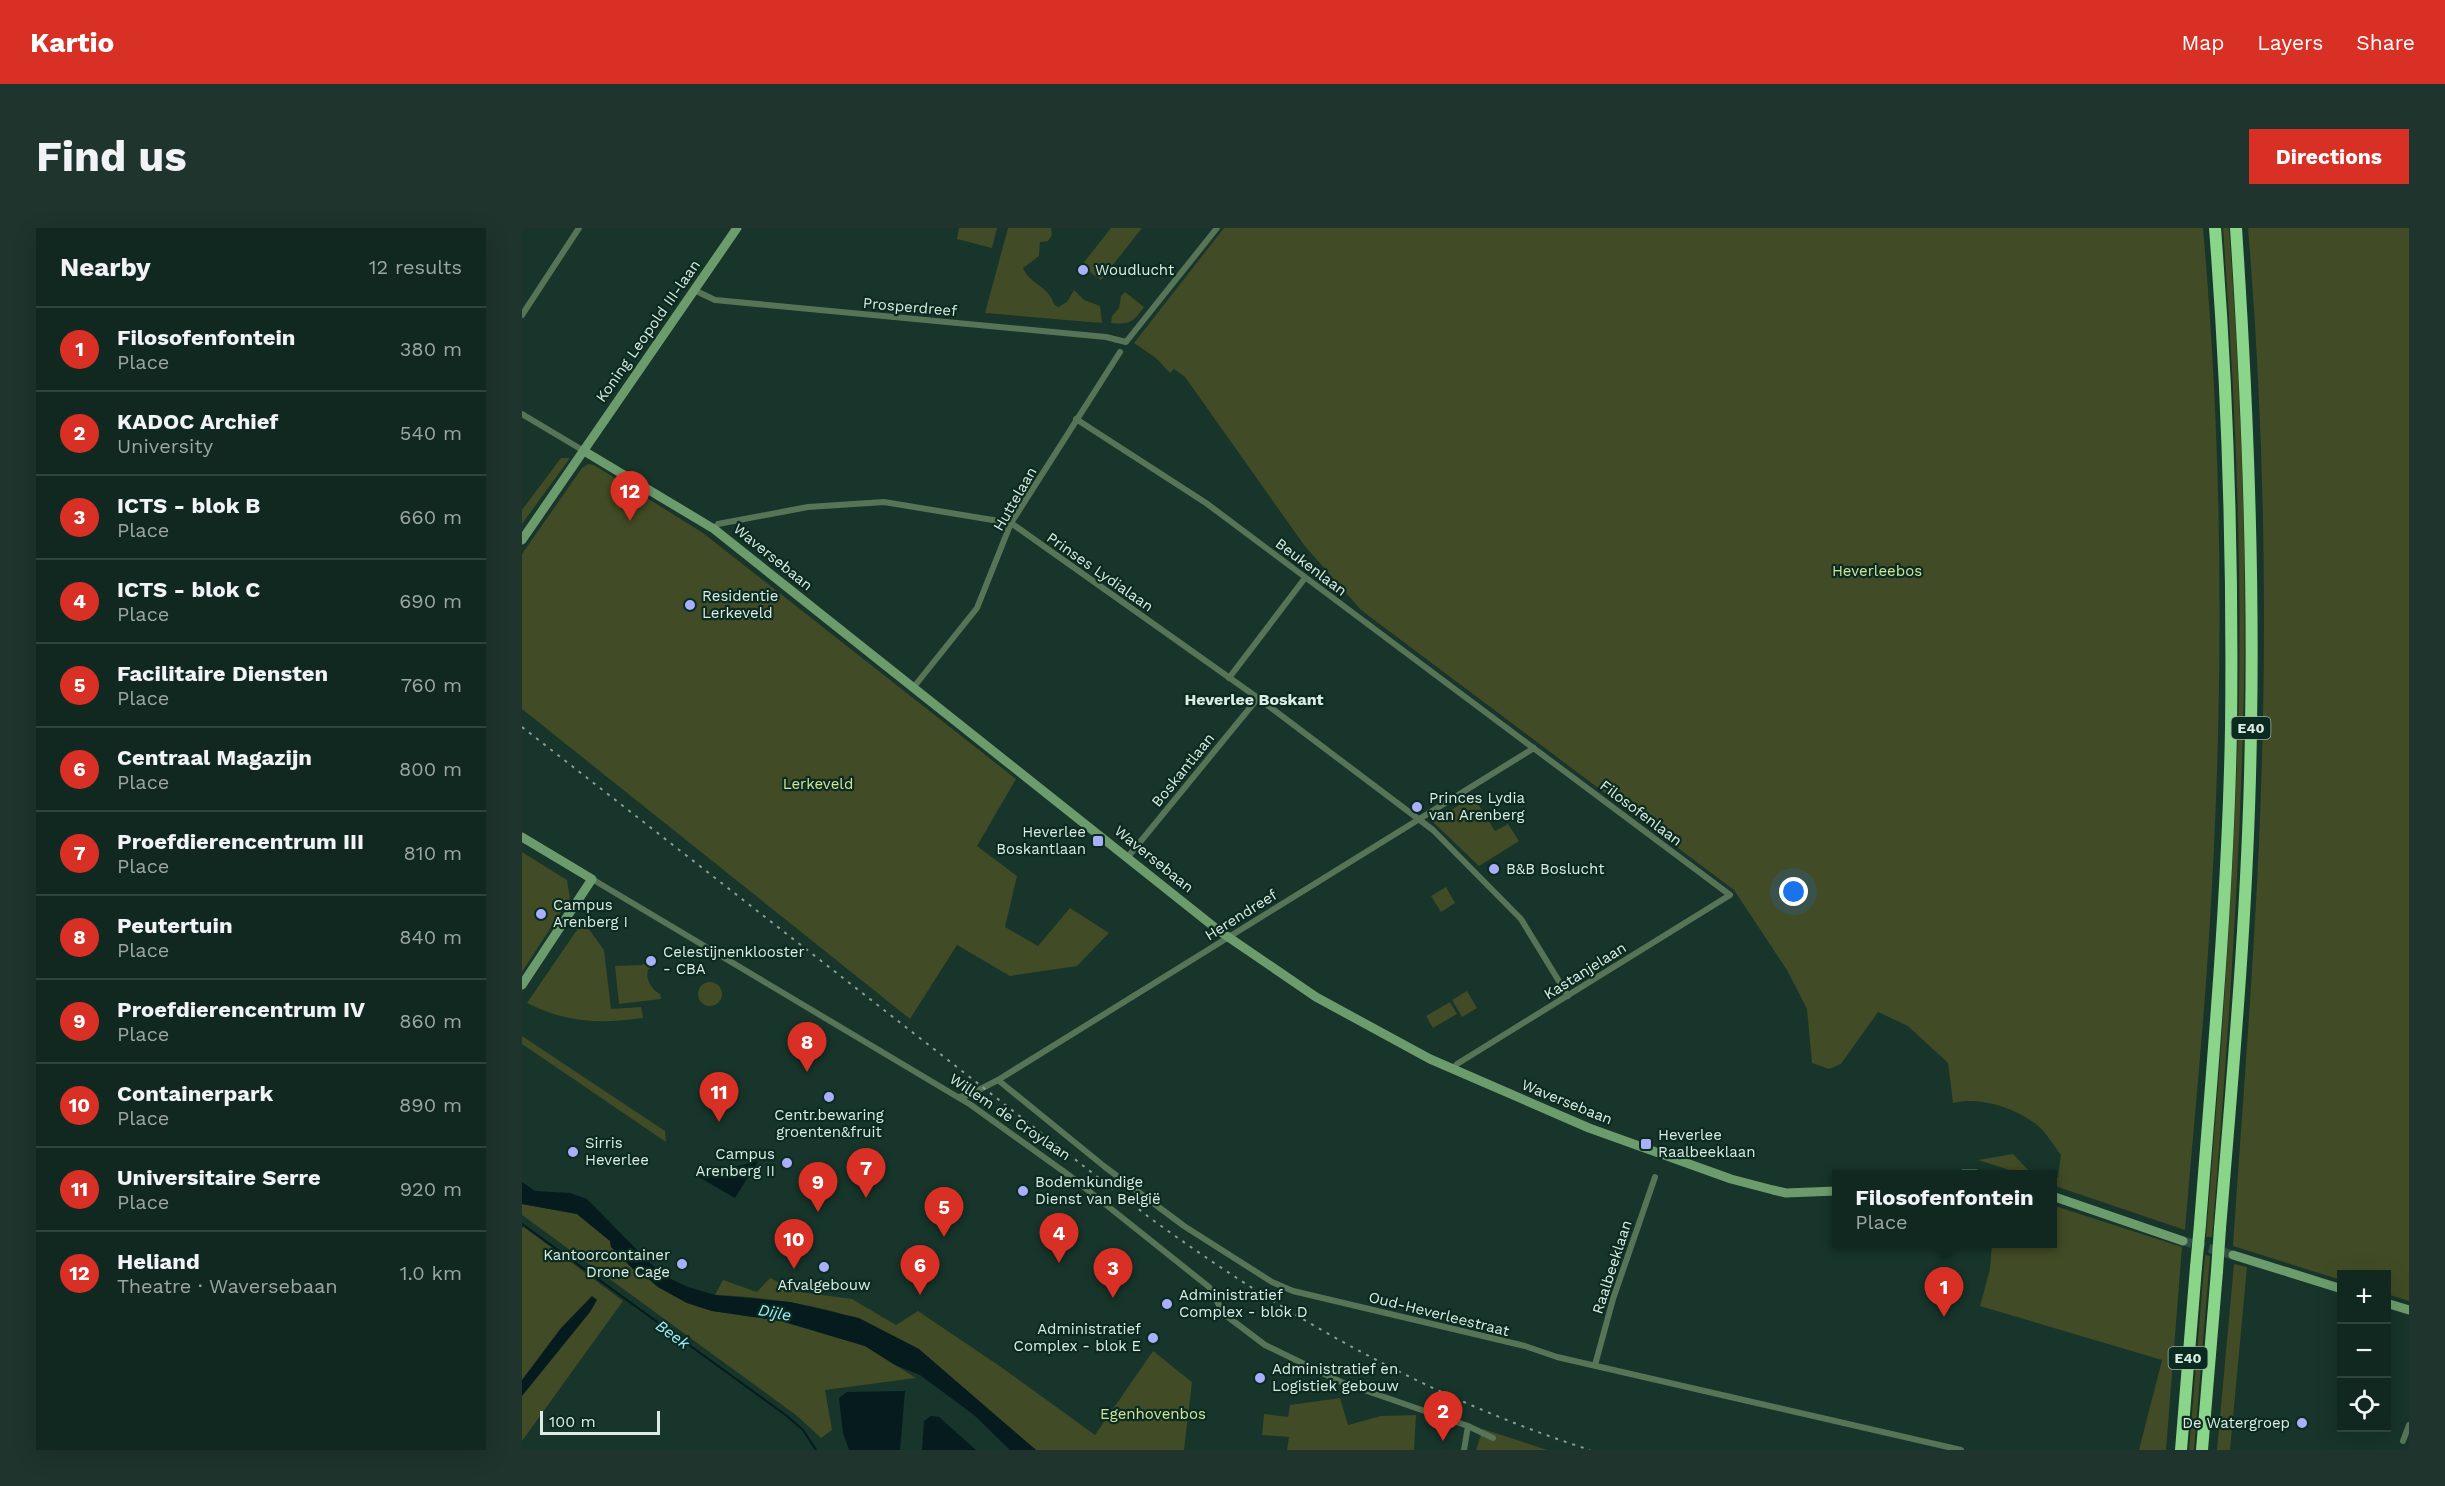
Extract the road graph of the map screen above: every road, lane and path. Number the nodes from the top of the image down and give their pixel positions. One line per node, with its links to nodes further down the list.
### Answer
1 (579, 228): 7 (street)
2 (737, 228): 6 (street, Koning Leopold III-laan)
3 (1217, 228): 6 (street, Prosperdreef)
4 (2215, 228): 47 (highway, E40, bridge)
5 (2236, 228): 48 (highway, E40, bridge)
6 (694, 290): 11 (street, Koning Leopold III-laan)
7 (522, 315)
8 (1120, 352): 10 (street, Huttelaan)
9 (522, 414): 11 (street, Waversebaan)
10 (1076, 419): 12 (street, Huttelaan); 15 (street, Beukenlaan)
11 (584, 451): 13 (street, Waversebaan); 14 (street, Koning Leopold III-laan)
12 (1011, 523): 13 (street, Prinses Lydialaan); 16 (street, Prinses Lydialaan); 17 (street, Huttelaan)
13 (714, 529): 17 (street, Waversebaan)
14 (522, 540)
15 (1305, 578): 16 (street); 19 (street, Beukenlaan)
16 (1229, 678): 18 (street, Prinses Lydialaan)
17 (913, 688): 23 (street, Waversebaan)
18 (1258, 698): 21 (street, Prinses Lydialaan); 23 (street, Boskantlaan)
19 (1527, 743): 20 (street, Filosofenlaan)
20 (1536, 750): 21 (street, Herendreef); 25 (street, Filosofenlaan)
21 (1420, 820): 26 (street, Herendreef); 28 (street, Prinses Lydialaan)
22 (522, 837): 24 (street, Willem de Croylaan)
23 (1127, 858): 26 (street, Waversebaan)
24 (592, 879): 27 (street); 31 (street, Willem de Croylaan)
25 (1730, 895): 28 (street, Kastanjelaan)
26 (1227, 938): 29 (street, Waversebaan); 30 (street, Herendreef)
27 (522, 985)
28 (1568, 996): 29 (street, Kastanjelaan)
29 (1454, 1070): 33 (street, Waversebaan)
30 (998, 1080): 31 (street, Herendreef); 40 (street, Oud-Heverleestraat)
31 (958, 1097): 42 (street, Willem de Croylaan)
32 (1655, 1177): 40 (street, Raalbeeklaan)
33 (1832, 1191)
34 (2057, 1198): 35 (street)
35 (2183, 1239)
36 (2233, 1255): 37 (street)
37 (2337, 1287)
38 (2391, 1305): 39 (street)
39 (2409, 1310)
40 (1595, 1365): 46 (street, Oud-Heverleestraat)
41 (2409, 1425): 44 (street)
42 (1468, 1426): 43 (street, Willem de Croylaan); 45 (street)
43 (1493, 1438)
44 (2403, 1441)
45 (1464, 1450)
46 (1961, 1450)
47 (2181, 1450)
48 (2202, 1450)

